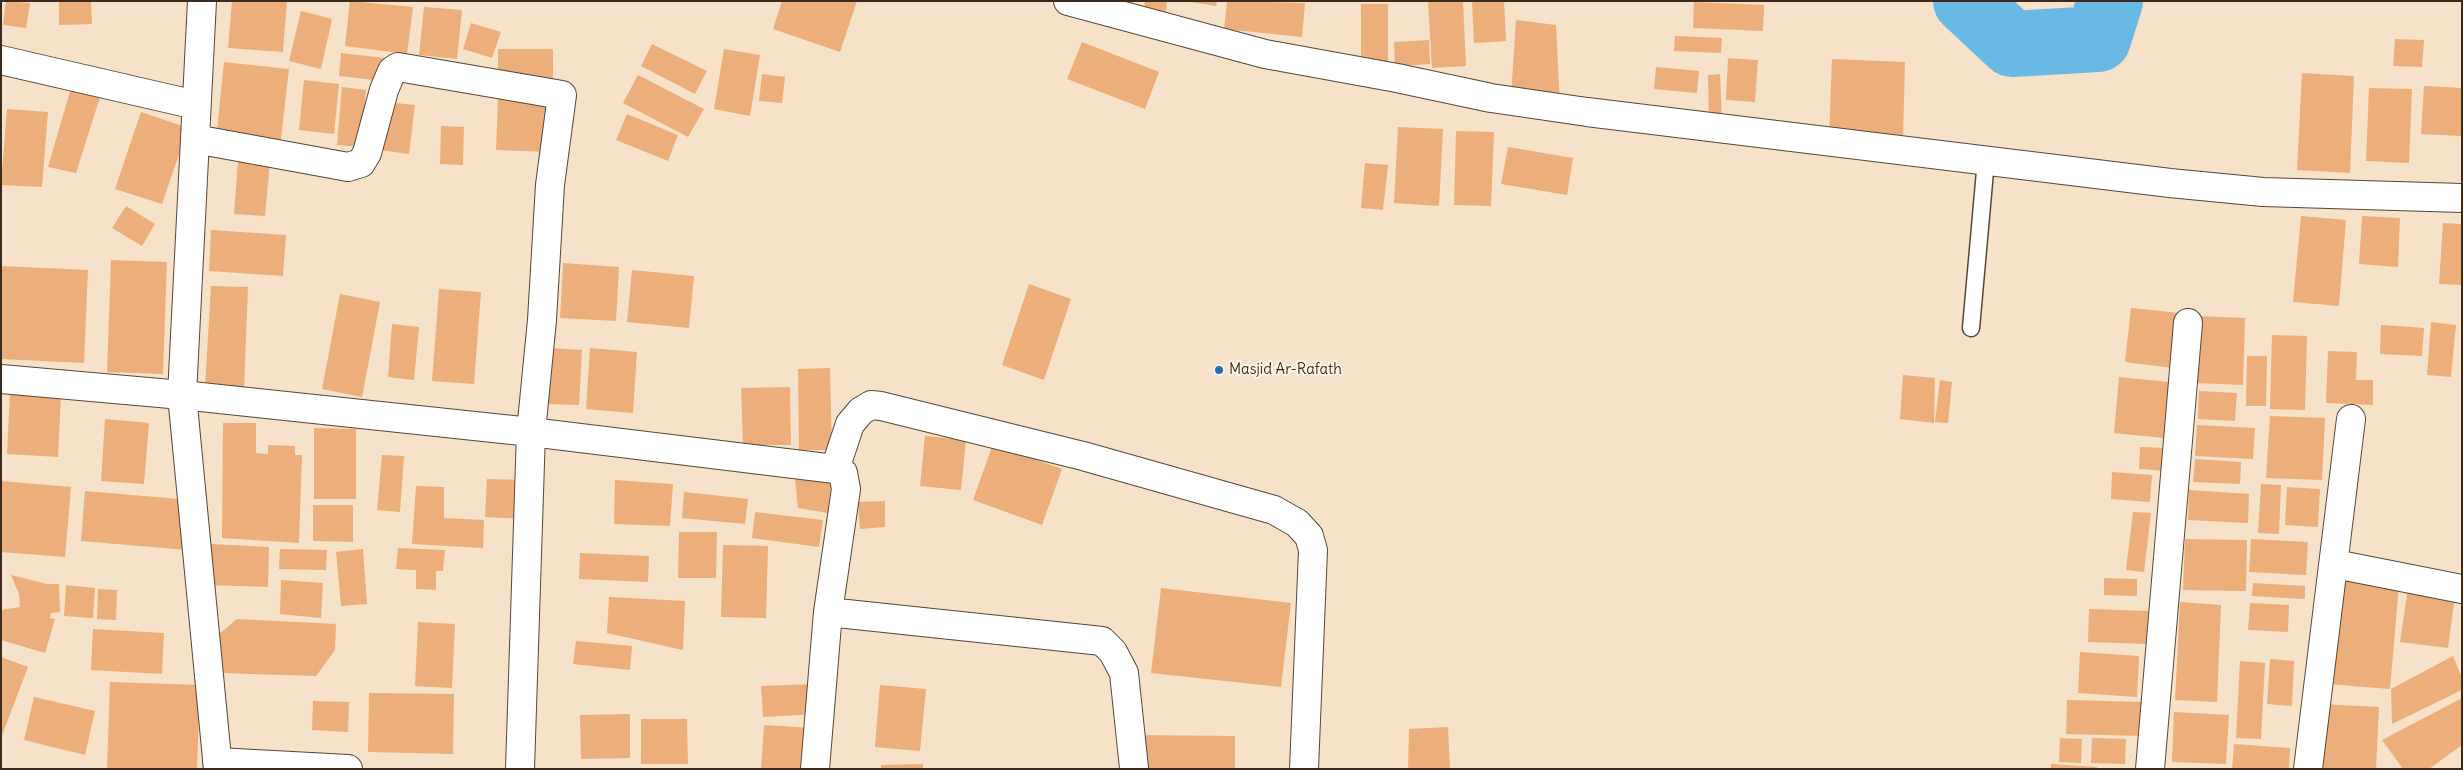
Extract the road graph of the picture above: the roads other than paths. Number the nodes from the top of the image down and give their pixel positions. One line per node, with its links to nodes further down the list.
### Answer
1 (202, 1): 4 (street)
2 (1068, 1): 6 (street)
3 (1, 60): 4 (street)
4 (196, 105): 5 (street)
5 (195, 139): 11 (street); 13 (street)
6 (1986, 160): 7 (street); 9 (lane)
7 (2462, 198)
8 (2188, 323): 24 (street)
9 (1971, 328)
10 (1, 380): 11 (street)
11 (182, 395): 13 (street); 18 (street)
12 (2351, 419): 15 (street)
13 (531, 432): 14 (street); 21 (street)
14 (835, 469): 17 (street); 23 (street)
15 (2335, 564): 16 (street); 25 (street)
16 (2462, 589)
17 (828, 612): 19 (street); 22 (street)
18 (218, 766): 20 (street)
19 (1134, 768)
20 (348, 769)
21 (520, 769)
22 (815, 769)
23 (1304, 769)
24 (2150, 769)
25 (2308, 769)

